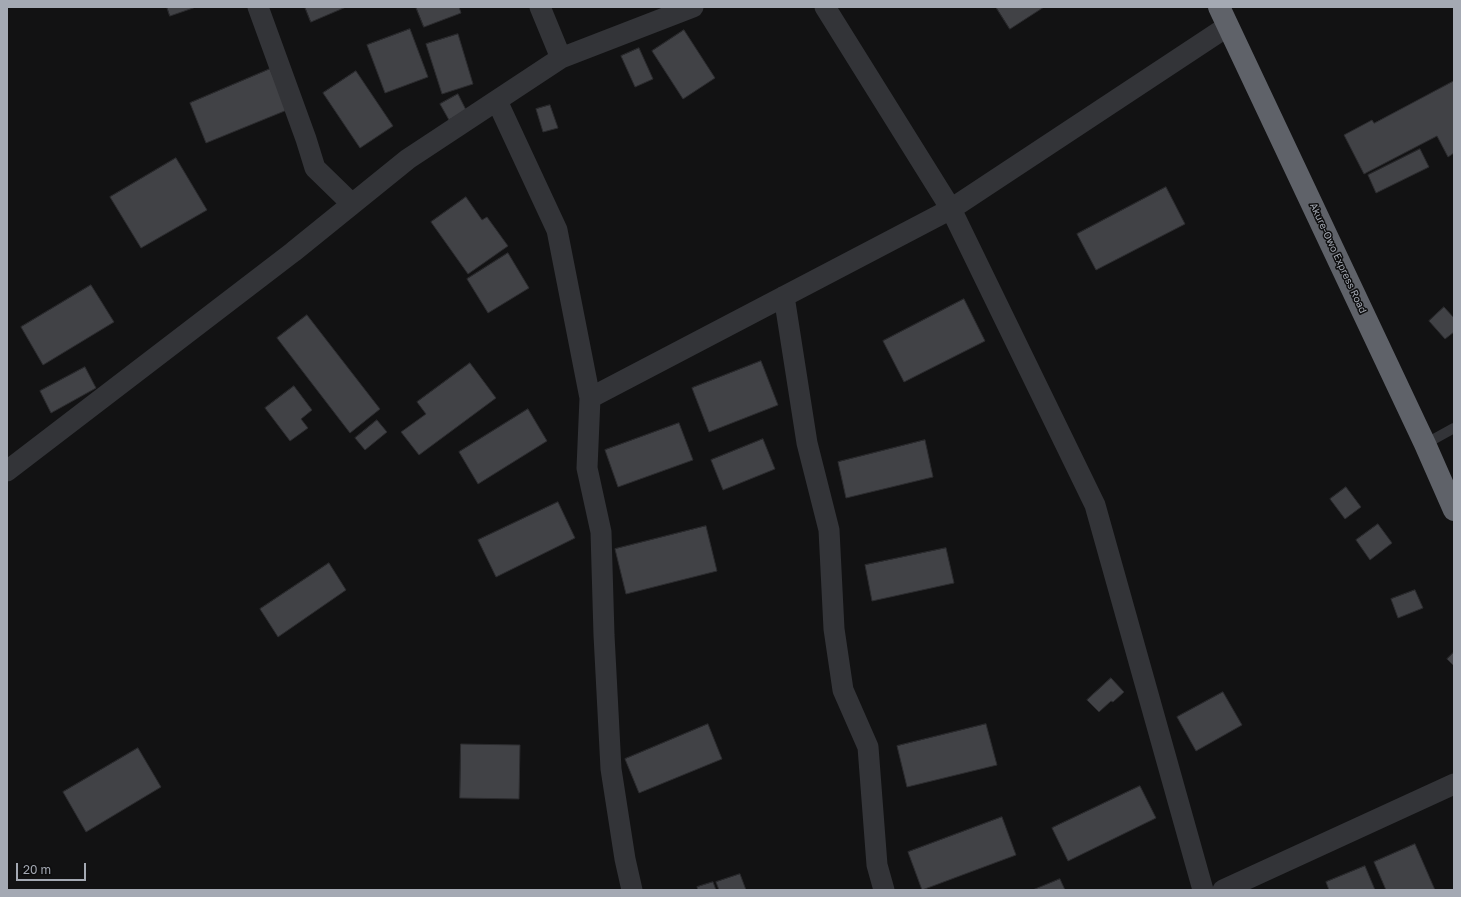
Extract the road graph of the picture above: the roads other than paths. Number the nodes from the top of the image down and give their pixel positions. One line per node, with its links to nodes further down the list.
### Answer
1 (258, 7): 9 (street)
2 (540, 7): 7 (street)
3 (693, 7): 7 (street)
4 (825, 7): 10 (street)
5 (1219, 7): 6 (highway, Akure-Owo Express Road)
6 (1228, 26): 10 (street); 14 (highway, Akure-Owo Express Road)
7 (561, 58): 8 (street)
8 (497, 101): 9 (street); 12 (street)
9 (352, 204): 15 (street)
10 (951, 209): 11 (street); 20 (street)
11 (784, 296): 12 (street); 19 (street)
12 (590, 398): 18 (street)
13 (1454, 428): 14 (lane)
14 (1425, 444): 16 (highway, Akure-Owo Express Road)
15 (7, 470)
16 (1454, 510)
17 (1454, 784): 21 (street)
18 (632, 890)
19 (884, 890)
20 (1203, 890)
21 (1223, 890)

